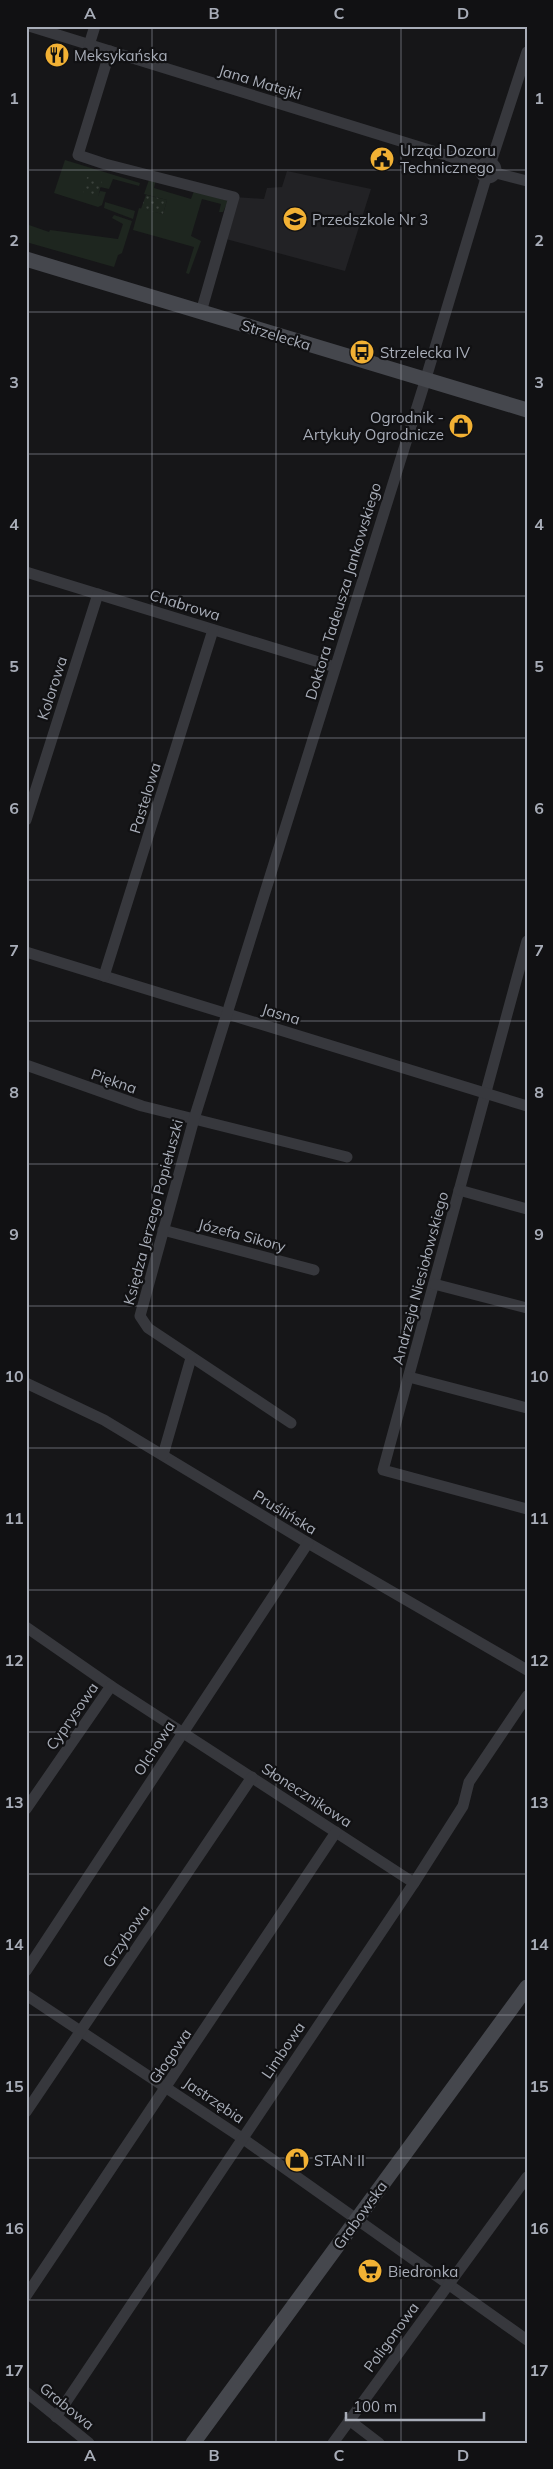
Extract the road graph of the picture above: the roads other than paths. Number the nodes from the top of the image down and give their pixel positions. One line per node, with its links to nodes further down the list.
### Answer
1 (29, 26): 3 (street, Jana Matejki)
2 (95, 26): 3 (street)
3 (89, 45): 4 (street, Jana Matejki)
4 (110, 51): 6 (street, Jana Matejki); 9 (street)
5 (527, 52): 6 (street)
6 (490, 167): 7 (street, Jana Matejki); 10 (street, Doktora Tadeusza Jankowskiego)
7 (527, 182)
8 (26, 259): 9 (street, Strzelecka)
9 (201, 312): 10 (street, Strzelecka)
10 (425, 380): 11 (street, Strzelecka); 15 (street, Doktora Tadeusza Jankowskiego)
11 (527, 410)
12 (26, 572): 13 (street, Chabrowa)
13 (98, 594): 14 (street, Chabrowa); 16 (street, Kolorowa)
14 (213, 630): 15 (street, Chabrowa); 19 (street, Pastelowa)
15 (335, 668): 20 (street, Doktora Tadeusza Jankowskiego)
16 (26, 820)
17 (527, 942): 22 (street, Andrzeja Niesiołowskiego)
18 (26, 952): 19 (street, Jasna)
19 (104, 976): 20 (street, Jasna)
20 (227, 1013): 22 (street, Jasna); 24 (street, Księdza Jerzego Popiełuszki)
21 (26, 1065): 24 (street, Piękna)
22 (485, 1094): 23 (street, Jasna); 26 (street, Andrzeja Niesiołowskiego)
23 (527, 1106)
24 (194, 1119): 25 (street, Piękna); 28 (street, Księdza Jerzego Popiełuszki)
25 (347, 1158)
26 (459, 1190): 27 (street); 30 (street, Andrzeja Niesiołowskiego)
27 (527, 1209)
28 (164, 1230): 29 (street, Józefa Sikory); 32 (street, Księdza Jerzego Popiełuszki)
29 (314, 1270)
30 (434, 1284): 31 (street); 33 (street, Andrzeja Niesiołowskiego)
31 (527, 1308)
32 (191, 1358): 36 (street, Księdza Jerzego Popiełuszki); 37 (street)
33 (409, 1377): 35 (street); 38 (street, Andrzeja Niesiołowskiego)
34 (28, 1386): 37 (street, Pruślińska)
35 (527, 1408)
36 (291, 1423)
37 (164, 1455): 39 (street, Pruślińska)
38 (527, 1509)
39 (308, 1543): 41 (street, Pruślińska); 44 (street, Olchowa)
40 (26, 1627): 42 (street)
41 (527, 1670)
42 (111, 1686): 44 (street, Cyprysowa); 46 (street, Cyprysowa)
43 (527, 1696): 48 (street, Limbowa)
44 (182, 1732): 45 (street, Słonecznikowa); 49 (street, Olchowa)
45 (252, 1777): 47 (street, Słonecznikowa); 52 (street, Grzybowa)
46 (26, 1809)
47 (336, 1832): 48 (street, Słonecznikowa); 53 (street, Głogowa)
48 (414, 1883): 55 (street, Limbowa)
49 (26, 1971)
50 (527, 1988): 57 (street, Grabowska)
51 (26, 1995): 52 (street, Jastrzębia)
52 (81, 2030): 53 (street, Jastrzębia); 54 (street, Grzybowa)
53 (168, 2087): 55 (street, Jastrzębia); 59 (street, Głogowa)
54 (26, 2112)
55 (242, 2138): 57 (street, Jastrzębia); 62 (street, Limbowa)
56 (527, 2177): 58 (street, Poligonowa)
57 (357, 2218): 58 (street, Jastrzębia); 65 (street, Grabowska)
58 (447, 2285): 60 (street, Jastrzębia); 63 (street, Poligonowa)
59 (26, 2296)
60 (527, 2340)
61 (26, 2392): 62 (street, Grabowa)
62 (56, 2417): 64 (street, Grabowa)
63 (349, 2420): 66 (street, Poligonowa); 67 (street)
64 (89, 2443)
65 (193, 2443)
66 (333, 2443)
67 (379, 2443)

